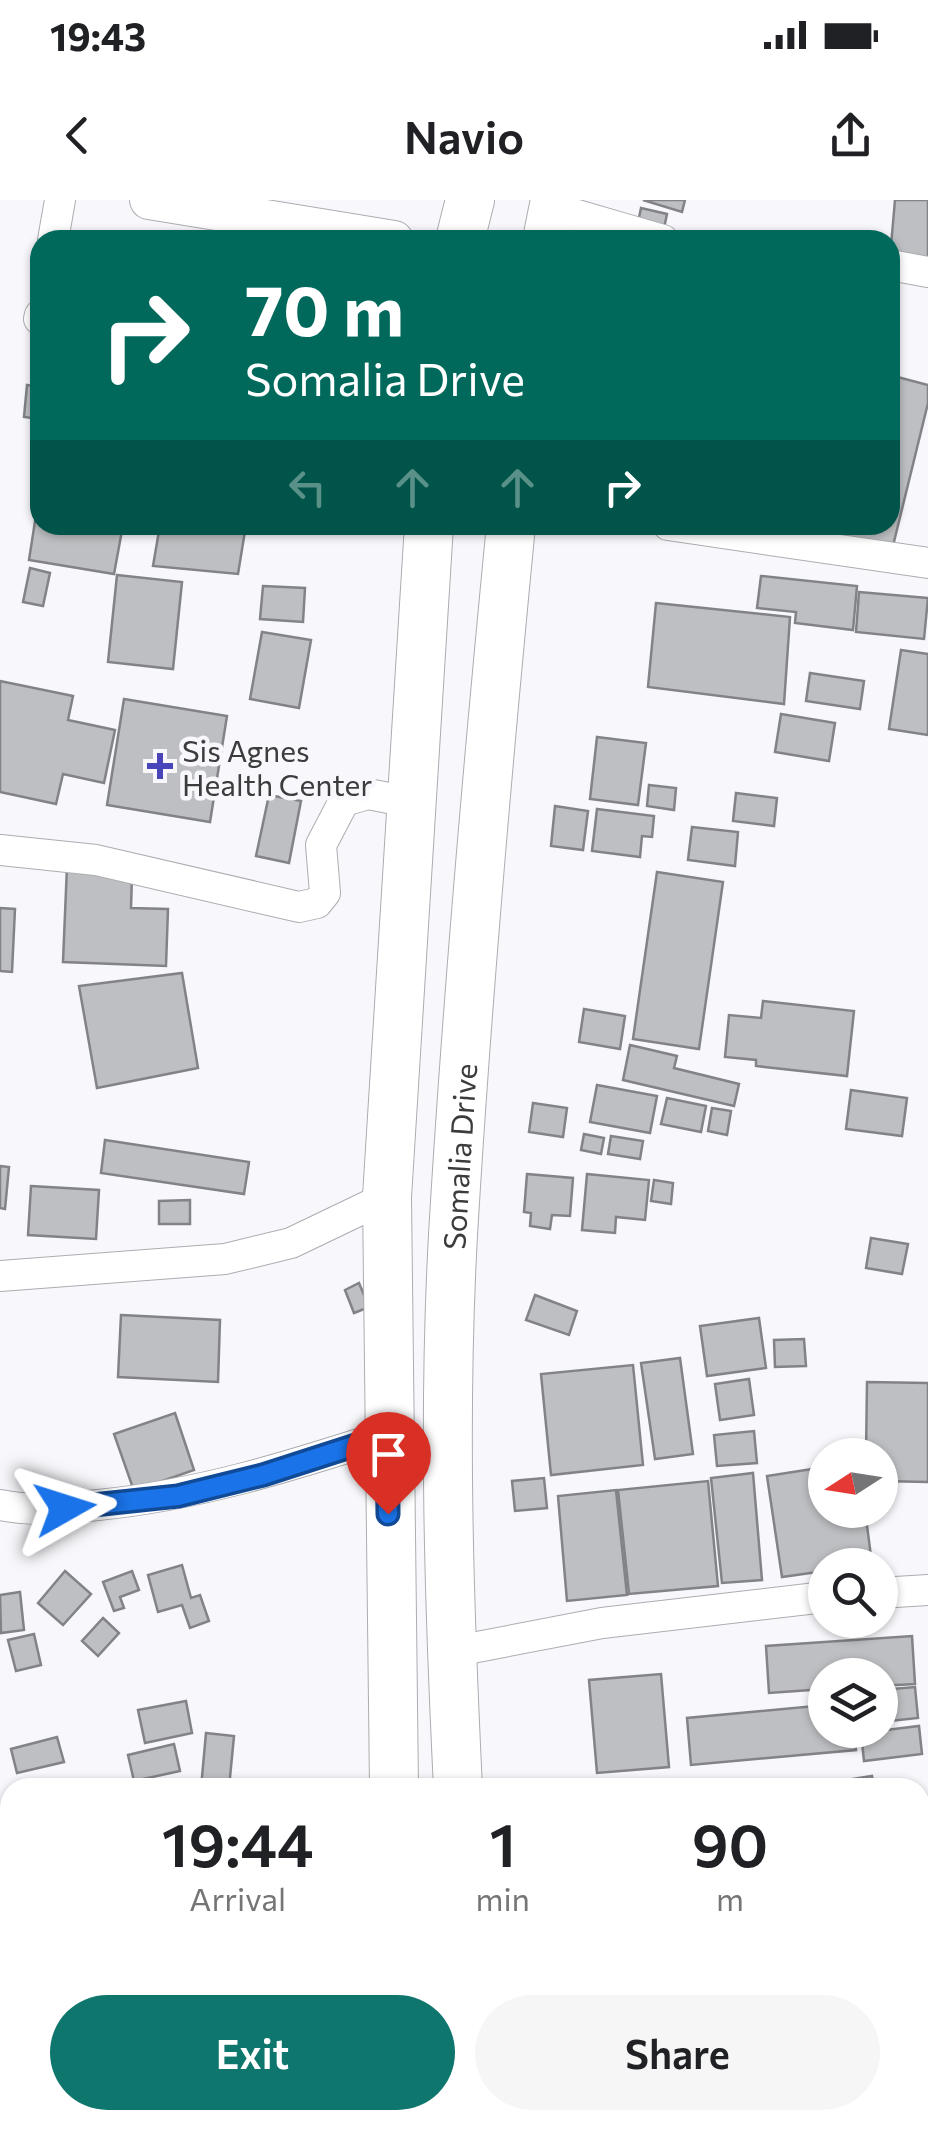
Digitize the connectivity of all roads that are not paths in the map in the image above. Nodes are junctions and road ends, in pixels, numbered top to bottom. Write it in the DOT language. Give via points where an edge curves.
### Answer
graph roads {
  1 [pos="60,200"];
  2 [pos="149,200"];
  3 [pos="470,200"];
  4 [pos="552,216"];
  5 [pos="55,230"];
  6 [pos="333,230"];
  7 [pos="462,230"];
  8 [pos="617,230"];
  9 [pos="900,266"];
  10 [pos="928,272"];
  11 [pos="428,535"];
  12 [pos="510,535"];
  13 [pos="736,535"];
  14 [pos="928,563"];
  15 [pos="409,802"];
  16 [pos="0,850"];
  17 [pos="387,1198"];
  18 [pos="0,1276"];
  19 [pos="387,1435"];
  20 [pos="0,1505"];
  21 [pos="928,1590"];
  22 [pos="898,1592"];
  23 [pos="808,1599"];
  24 [pos="451,1652"];
  25 [pos="394,1778"];
  26 [pos="457,1778"];
  1 -- 5 [label="street"];
  2 -- 6 [label="street"];
  3 -- 7 [label="main road"];
  4 -- 8 [label="street"];
  9 -- 10 [label="street"];
  11 -- 15 [label="main road"];
  12 -- 24 [label="main road, Somalia Drive" via="478,852 453,1237"];
  13 -- 14 [label="street"];
  15 -- 16 [label="street" via="368,794 344,801 321,845 324,893 317,903 300,907 96,860"];
  15 -- 17 [label="main road"];
  17 -- 18 [label="street" via="291,1243 226,1259"];
  17 -- 19 [label="main road"];
  19 -- 20 [label="street" via="178,1496 32,1512"];
  19 -- 25 [label="main road"];
  21 -- 22 [label="street"];
  23 -- 24 [label="street" via="602,1623"];
  24 -- 26 [label="main road, Somalia Drive"];
}
